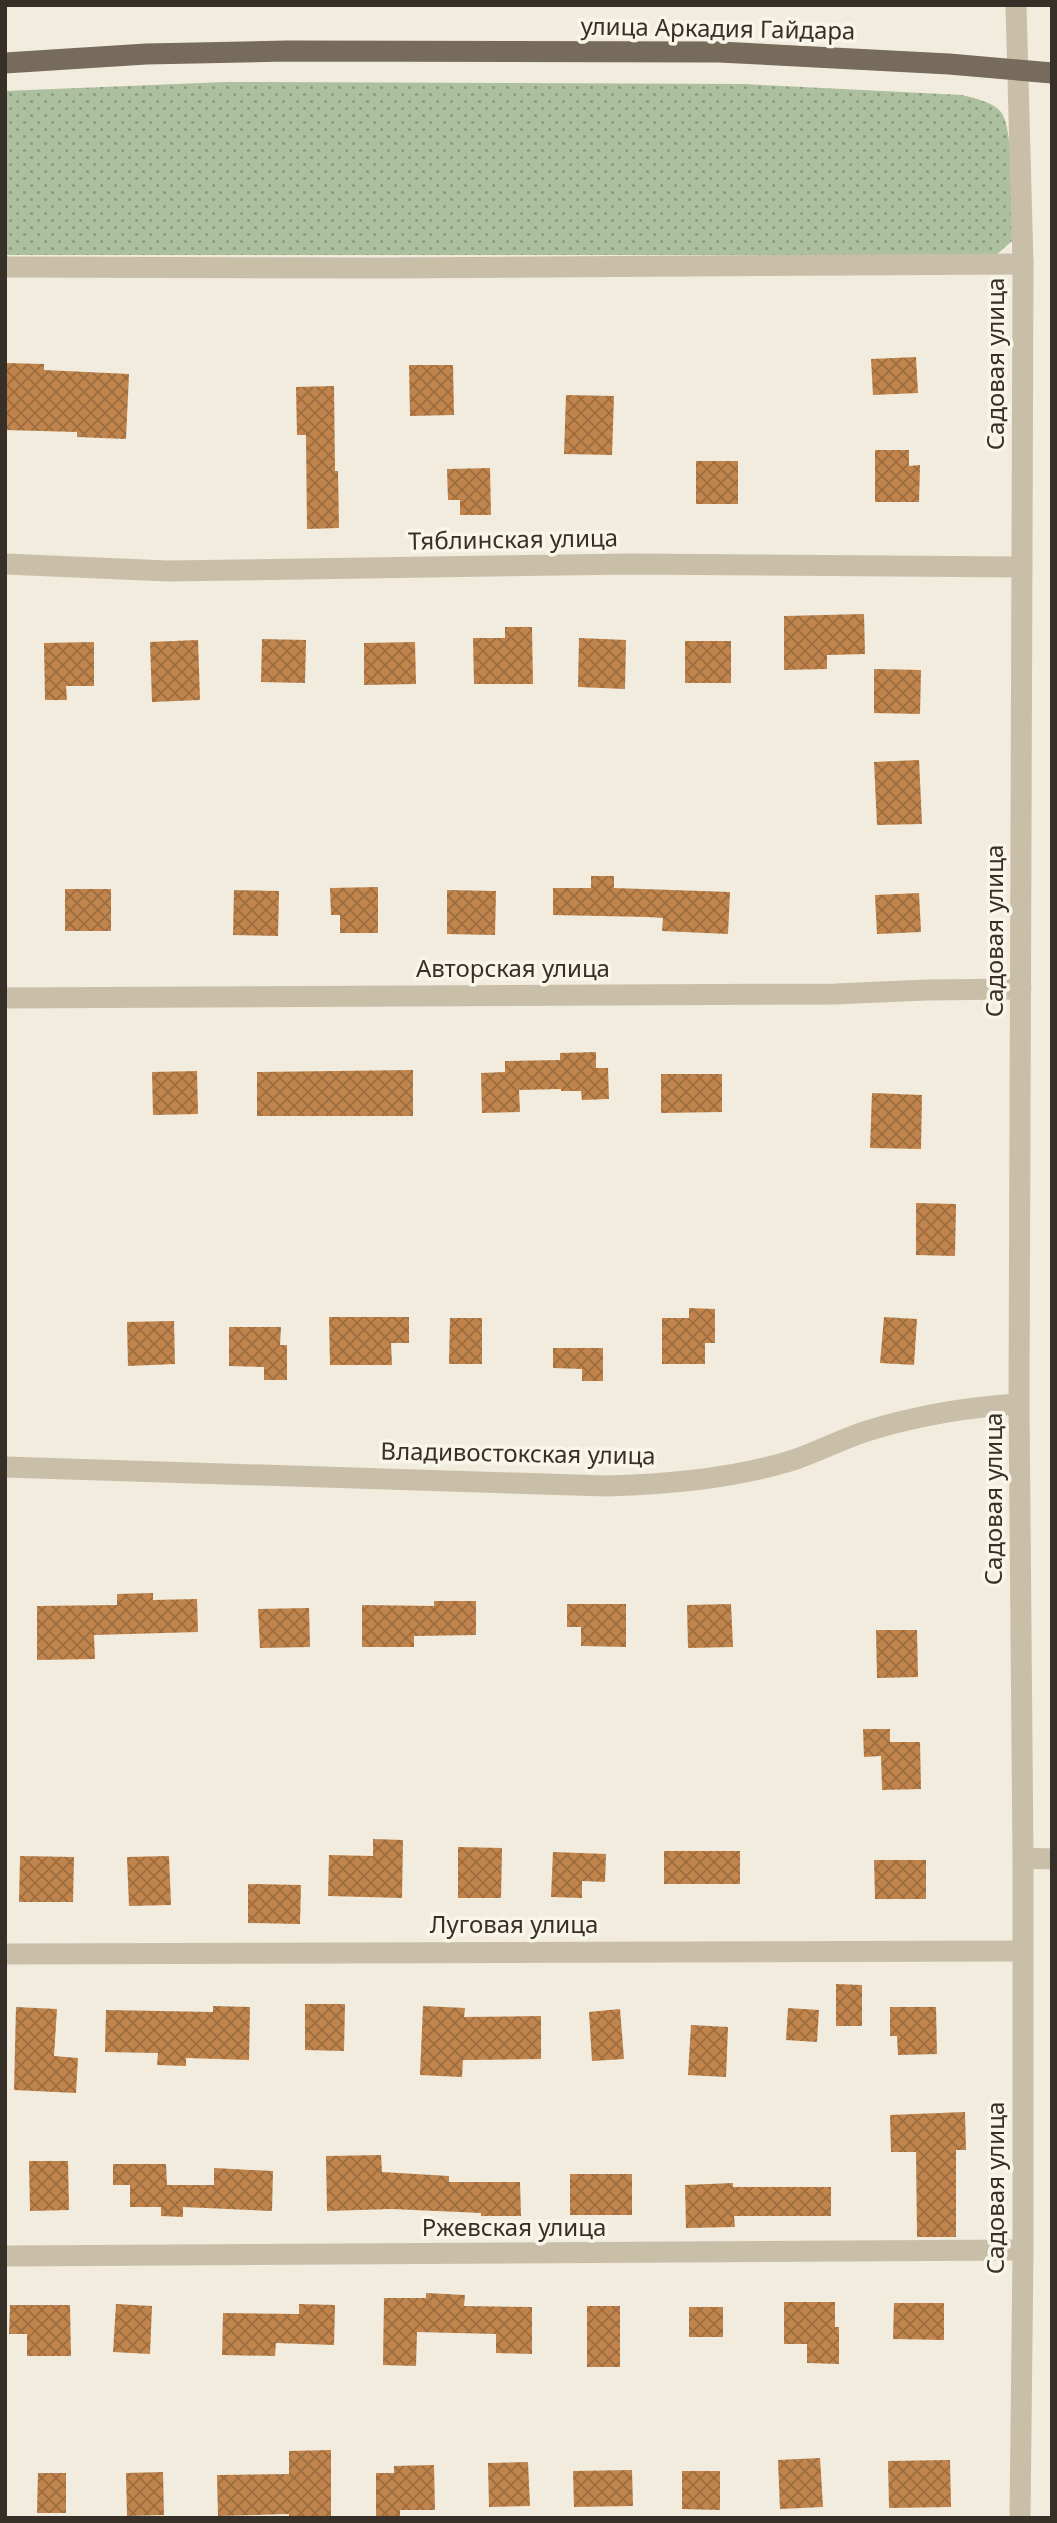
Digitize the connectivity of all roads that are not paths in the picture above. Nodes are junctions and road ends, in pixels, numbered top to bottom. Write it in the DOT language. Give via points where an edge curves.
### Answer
graph roads {
  1 [pos="1016,5"];
  2 [pos="5,63"];
  3 [pos="1018,69"];
  4 [pos="1052,73"];
  5 [pos="1023,264"];
  6 [pos="5,267"];
  7 [pos="5,564"];
  8 [pos="1022,567"];
  9 [pos="1021,989"];
  10 [pos="5,998"];
  11 [pos="1019,1404"];
  12 [pos="5,1467"];
  13 [pos="1023,1858"];
  14 [pos="1052,1859"];
  15 [pos="1023,1951"];
  16 [pos="5,1954"];
  17 [pos="1023,2250"];
  18 [pos="5,2256"];
  19 [pos="1020,2518"];
  1 -- 3 [label="street, Садовая улица"];
  2 -- 3 [label="main road, улица Аркадия Гайдара" via="287,51 705,52"];
  3 -- 4 [label="main road, улица Аркадия Гайдара"];
  3 -- 5 [label="street, Садовая улица"];
  5 -- 6 [label="street"];
  5 -- 8 [label="street, Садовая улица"];
  7 -- 8 [label="street, Тяблинская улица" via="168,571 631,564"];
  8 -- 9 [label="street, Садовая улица"];
  9 -- 10 [label="street, Авторская улица"];
  9 -- 11 [label="street, Садовая улица"];
  11 -- 12 [label="street, Владивостокская улица" via="939,1414 866,1431 788,1461 674,1483 607,1486"];
  11 -- 13 [label="street, Садовая улица"];
  13 -- 14 [label="street"];
  13 -- 15 [label="street, Садовая улица"];
  15 -- 16 [label="street, Луговая улица"];
  15 -- 17 [label="street, Садовая улица"];
  17 -- 18 [label="street, Ржевская улица"];
  17 -- 19 [label="street, Садовая улица"];
}
